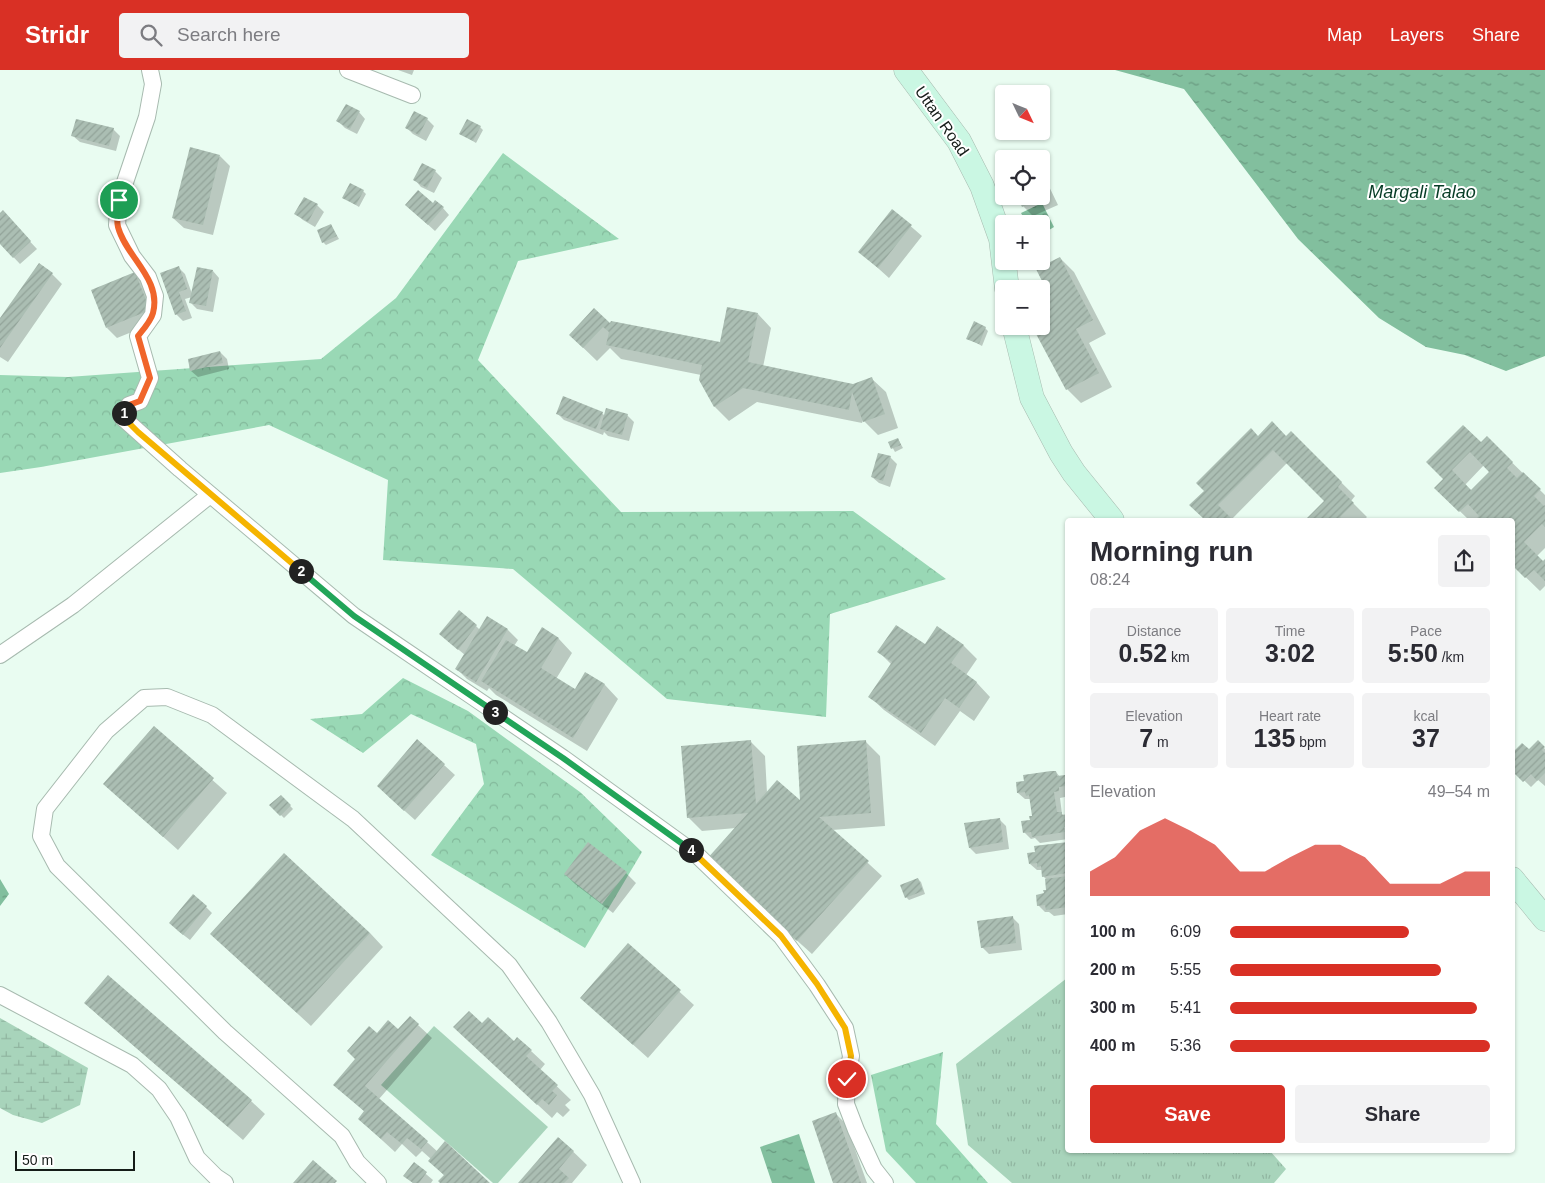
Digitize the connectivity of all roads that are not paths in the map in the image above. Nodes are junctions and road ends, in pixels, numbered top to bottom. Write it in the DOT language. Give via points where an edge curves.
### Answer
graph roads {
  1 [pos="150,70"];
  2 [pos="348,70"];
  3 [pos="906,70"];
  4 [pos="412,95"];
  5 [pos="1006,280"];
  6 [pos="1016,335"];
  7 [pos="210,495"];
  8 [pos="1110,518"];
  9 [pos="0,654"];
  10 [pos="1515,883"];
  11 [pos="1545,919"];
  12 [pos="0,995"];
  13 [pos="226,1183"];
  14 [pos="378,1183"];
  15 [pos="632,1183"];
  16 [pos="885,1183"];
  1 -- 7 [label="street" via="153,84 147,117 119,200 117,225 155,296 153,315 138,336 150,378 140,401 129,405 122,416"];
  2 -- 4 [label="street"];
  3 -- 5 [label="main road, Uttan Road" via="960,141 982,186 1001,239"];
  6 -- 8 [label="main road" via="1032,398 1074,473"];
  7 -- 9 [label="street" via="73,605"];
  7 -- 16 [label="street" via="354,616 563,758 698,855 781,936 845,1028 851,1056 846,1104 874,1169"];
  10 -- 11 [label="main road"];
  12 -- 13 [label="street" via="132,1065 159,1089 178,1117 197,1158"];
  14 -- 15 [label="street" via="357,1162 342,1136 225,1032 57,866 41,836 45,809 106,731 144,698 167,697 212,715 353,819 509,965 549,1022 592,1094"];
}
